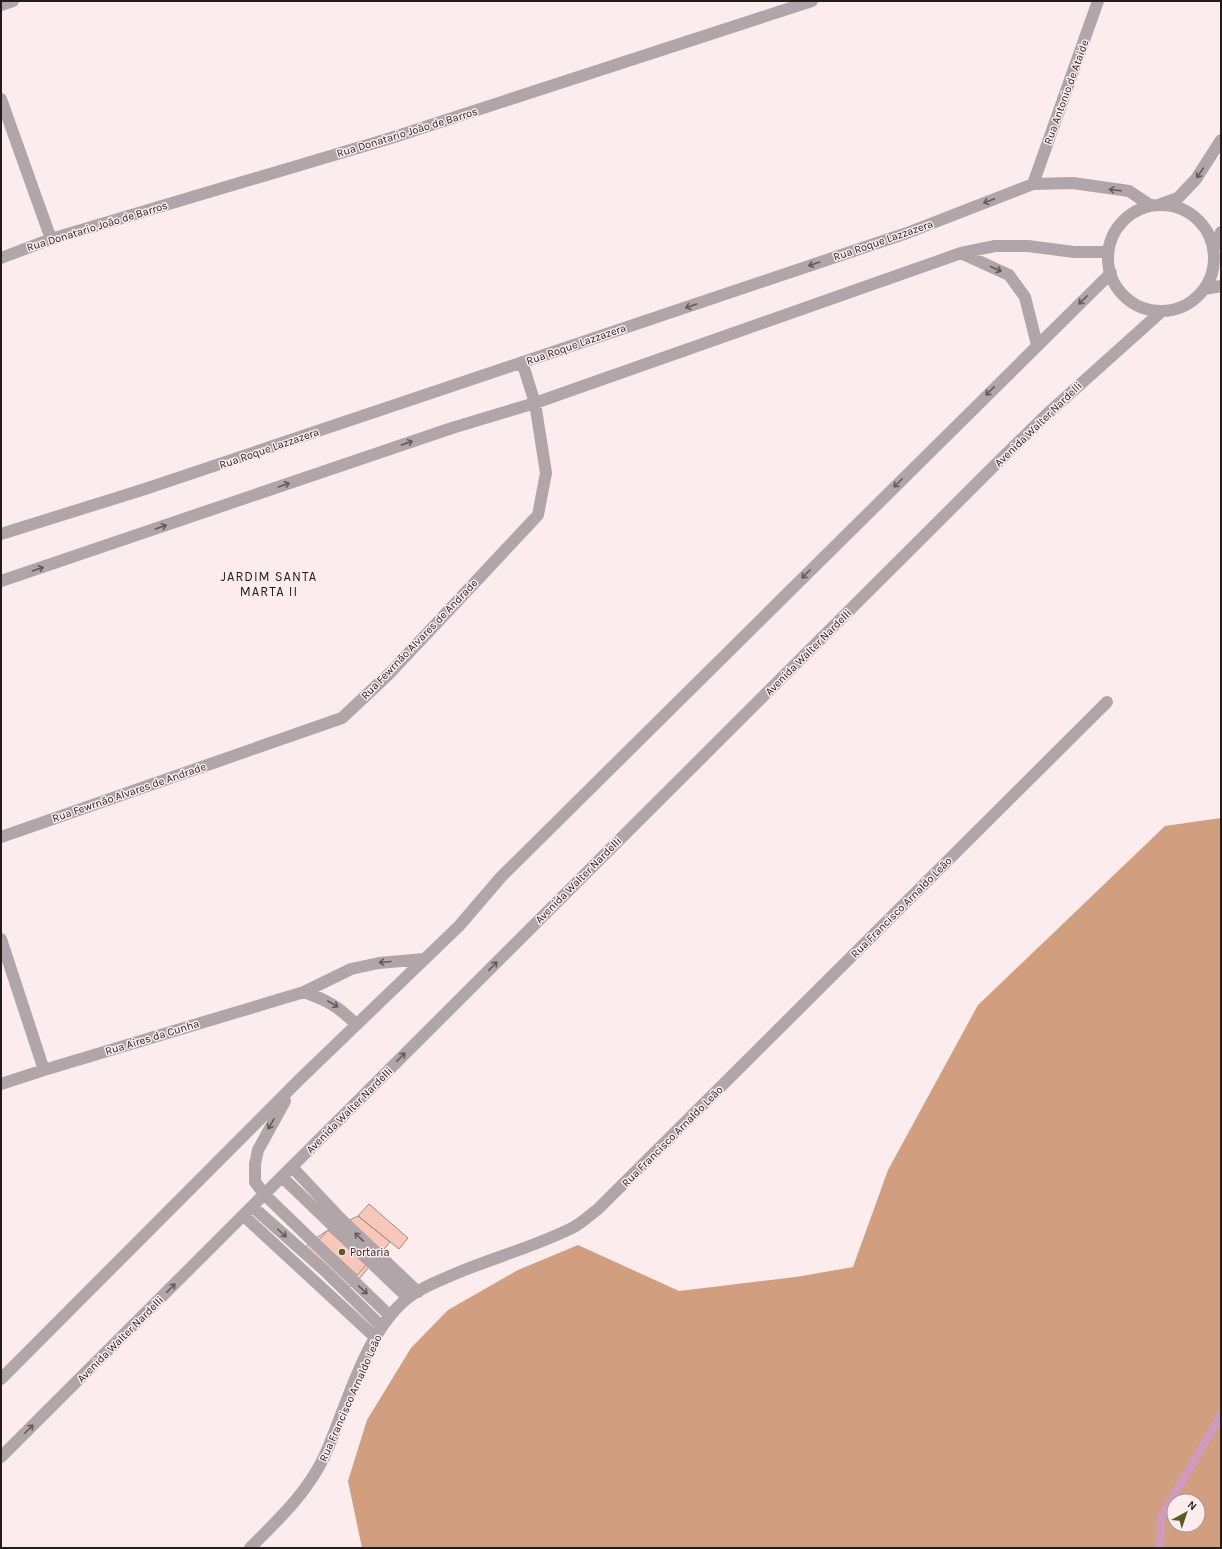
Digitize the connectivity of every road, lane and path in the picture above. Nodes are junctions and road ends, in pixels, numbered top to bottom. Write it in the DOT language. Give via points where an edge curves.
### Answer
graph roads {
  1 [pos="13,1"];
  2 [pos="812,1"];
  3 [pos="1098,1"];
  4 [pos="1,5"];
  5 [pos="1,99"];
  6 [pos="1221,140"];
  7 [pos="1033,184"];
  8 [pos="1155,205"];
  9 [pos="1221,232"];
  10 [pos="51,239"];
  11 [pos="1214,248"];
  12 [pos="1108,252"];
  13 [pos="961,253"];
  14 [pos="1,258"];
  15 [pos="1111,273"];
  16 [pos="1221,286"];
  17 [pos="1204,289"];
  18 [pos="1162,311"];
  19 [pos="1037,345"];
  20 [pos="522,362"];
  21 [pos="535,403"];
  22 [pos="1,534"];
  23 [pos="1,581"];
  24 [pos="1107,702"];
  25 [pos="1,837"];
  26 [pos="1,939"];
  27 [pos="424,959"];
  28 [pos="304,992"];
  29 [pos="356,1024"];
  30 [pos="44,1070"];
  31 [pos="299,1080"];
  32 [pos="1,1084"];
  33 [pos="292,1167"];
  34 [pos="282,1177"];
  35 [pos="265,1195"];
  36 [pos="253,1207"];
  37 [pos="244,1216"];
  38 [pos="413,1295"];
  39 [pos="390,1316"];
  40 [pos="379,1332"];
  41 [pos="1,1379"];
  42 [pos="1,1457"];
  43 [pos="250,1548"];
  1 -- 4 [label="street"];
  2 -- 10 [label="street, Rua Donatario João de Barros" via="391,138"];
  3 -- 7 [label="street, Rua Antonio de Ataide"];
  5 -- 10 [label="street"];
  6 -- 8 [label="street, one-way" via="1196,179 1178,198"];
  8 -- 7 [label="street, Rua Roque Lazzazera, one-way" via="1129,191 1073,183"];
  7 -- 20 [label="street, Rua Roque Lazzazera, one-way" via="907,233"];
  8 -- 11 [label="street" via="1179,207 1195,217 1207,231"];
  8 -- 12 [label="street" via="1134,212 1121,222 1112,236"];
  9 -- 11 [label="street"];
  10 -- 14 [label="street, Rua Donatario João de Barros"];
  11 -- 17 [label="street" via="1215,263"];
  12 -- 13 [label="street" via="995,246"];
  12 -- 15 [label="street"];
  13 -- 19 [label="street, one-way" via="1009,275 1025,296"];
  13 -- 21 [label="street"];
  15 -- 18 [label="street" via="1115,284 1124,295 1148,309"];
  15 -- 19 [label="street, one-way"];
  16 -- 17 [label="street"];
  17 -- 18 [label="street" via="1186,305"];
  33 -- 18 [label="street, Avenida Walter Nardelli, one-way" via="994,466 1046,415"];
  19 -- 27 [label="street, one-way" via="501,877 459,926"];
  20 -- 21 [label="street, Rua Fewrnão Alvares de Andrade"];
  20 -- 22 [label="street, Rua Roque Lazzazera" via="145,489"];
  23 -- 21 [label="street, one-way" via="452,428"];
  21 -- 25 [label="street, Rua Fewrnão Alvares de Andrade" via="546,474 538,515 390,673 342,718"];
  24 -- 38 [label="street, Rua Francisco Arnaldo Leão" via="598,1209 575,1226 476,1265"];
  26 -- 30 [label="street"];
  27 -- 28 [label="street, Rua Aires da Cunha, one-way" via="379,962 351,968"];
  27 -- 29 [label="street"];
  28 -- 29 [label="street, one-way" via="338,1006"];
  28 -- 30 [label="street, Rua Aires da Cunha"];
  29 -- 31 [label="street"];
  30 -- 32 [label="street, Rua Aires da Cunha"];
  31 -- 35 [label="street, one-way" via="275,1117 258,1150 255,1182"];
  31 -- 41 [label="street"];
  33 -- 34 [label="street, Avenida Walter Nardelli"];
  38 -- 33 [label="street, one-way"];
  34 -- 35 [label="street, Avenida Walter Nardelli"];
  34 -- 38 [label="street"];
  35 -- 36 [label="street, Avenida Walter Nardelli"];
  35 -- 39 [label="street, one-way"];
  36 -- 37 [label="street, Avenida Walter Nardelli"];
  36 -- 40 [label="street, one-way" via="324,1270"];
  37 -- 40 [label="street"];
  42 -- 37 [label="street, Avenida Walter Nardelli, one-way"];
  38 -- 39 [label="street, Rua Francisco Arnaldo Leão"];
  39 -- 40 [label="street, Rua Francisco Arnaldo Leão"];
  40 -- 43 [label="street, Rua Francisco Arnaldo Leão" via="359,1372 324,1457 310,1482 284,1514"];
}
